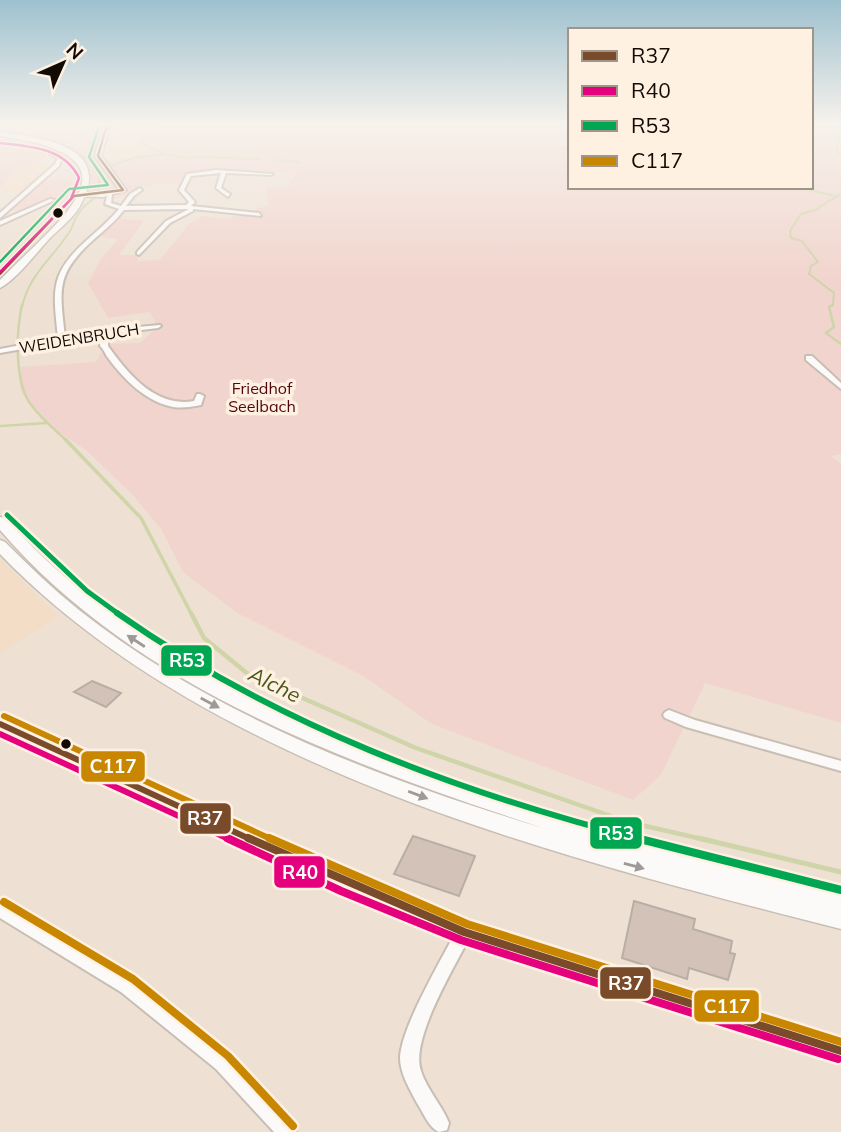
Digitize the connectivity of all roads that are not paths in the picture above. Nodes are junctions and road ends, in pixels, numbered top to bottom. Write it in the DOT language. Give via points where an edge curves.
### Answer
graph roads {
  1 [pos="45,176"];
  2 [pos="87,176"];
  3 [pos="113,176"];
  4 [pos="188,176"];
  5 [pos="222,176"];
  6 [pos="140,189"];
  7 [pos="106,194"];
  8 [pos="78,195"];
  9 [pos="228,195"];
  10 [pos="52,200"];
  11 [pos="187,207"];
  12 [pos="121,208"];
  13 [pos="197,208"];
  14 [pos="259,215"];
  15 [pos="0,216"];
  16 [pos="0,223"];
  17 [pos="139,253"];
  18 [pos="0,274"];
  19 [pos="0,285"];
  20 [pos="158,326"];
  21 [pos="105,332"];
  22 [pos="62,341"];
  23 [pos="0,351"];
  24 [pos="809,358"];
  25 [pos="841,387"];
  26 [pos="200,396"];
  27 [pos="0,521"];
  28 [pos="0,545"];
  29 [pos="669,715"];
  30 [pos="0,724"];
  31 [pos="841,766"];
  32 [pos="841,899"];
  33 [pos="0,910"];
  34 [pos="841,919"];
  35 [pos="464,932"];
  36 [pos="841,1051"];
  37 [pos="440,1122"];
  38 [pos="287,1132"];
  1 -- 15 [label="street"];
  2 -- 8 [label="main road"];
  3 -- 7 [label="street" via="123,188"];
  4 -- 11 [label="street" via="181,190 192,202"];
  5 -- 9 [label="street" via="218,188"];
  6 -- 12 [label="street"];
  7 -- 8 [label="street"];
  7 -- 12 [label="street" via="108,204"];
  8 -- 18 [label="main road"];
  8 -- 19 [label="main road"];
  10 -- 16 [label="street"];
  11 -- 12 [label="street"];
  11 -- 13 [label="street"];
  12 -- 22 [label="street" via="63,268 57,294"];
  13 -- 14 [label="street"];
  13 -- 17 [label="street" via="177,215"];
  20 -- 21 [label="street, WEIDENBRUCH"];
  21 -- 22 [label="street, WEIDENBRUCH"];
  21 -- 26 [label="street" via="104,346 133,385 181,406 198,403"];
  22 -- 23 [label="street, WEIDENBRUCH"];
  24 -- 25 [label="street"];
  32 -- 27 [label="main road, one-way" via="531,816 299,729 202,681 128,636 54,579"];
  28 -- 34 [label="main road, one-way" via="61,605 116,646 190,692 290,742 440,804 525,833"];
  29 -- 31 [label="street"];
  30 -- 35 [label="street" via="345,883"];
  33 -- 38 [label="street" via="127,986 222,1063"];
  35 -- 36 [label="street"];
  35 -- 37 [label="street" via="414,1034 408,1058"];
}
